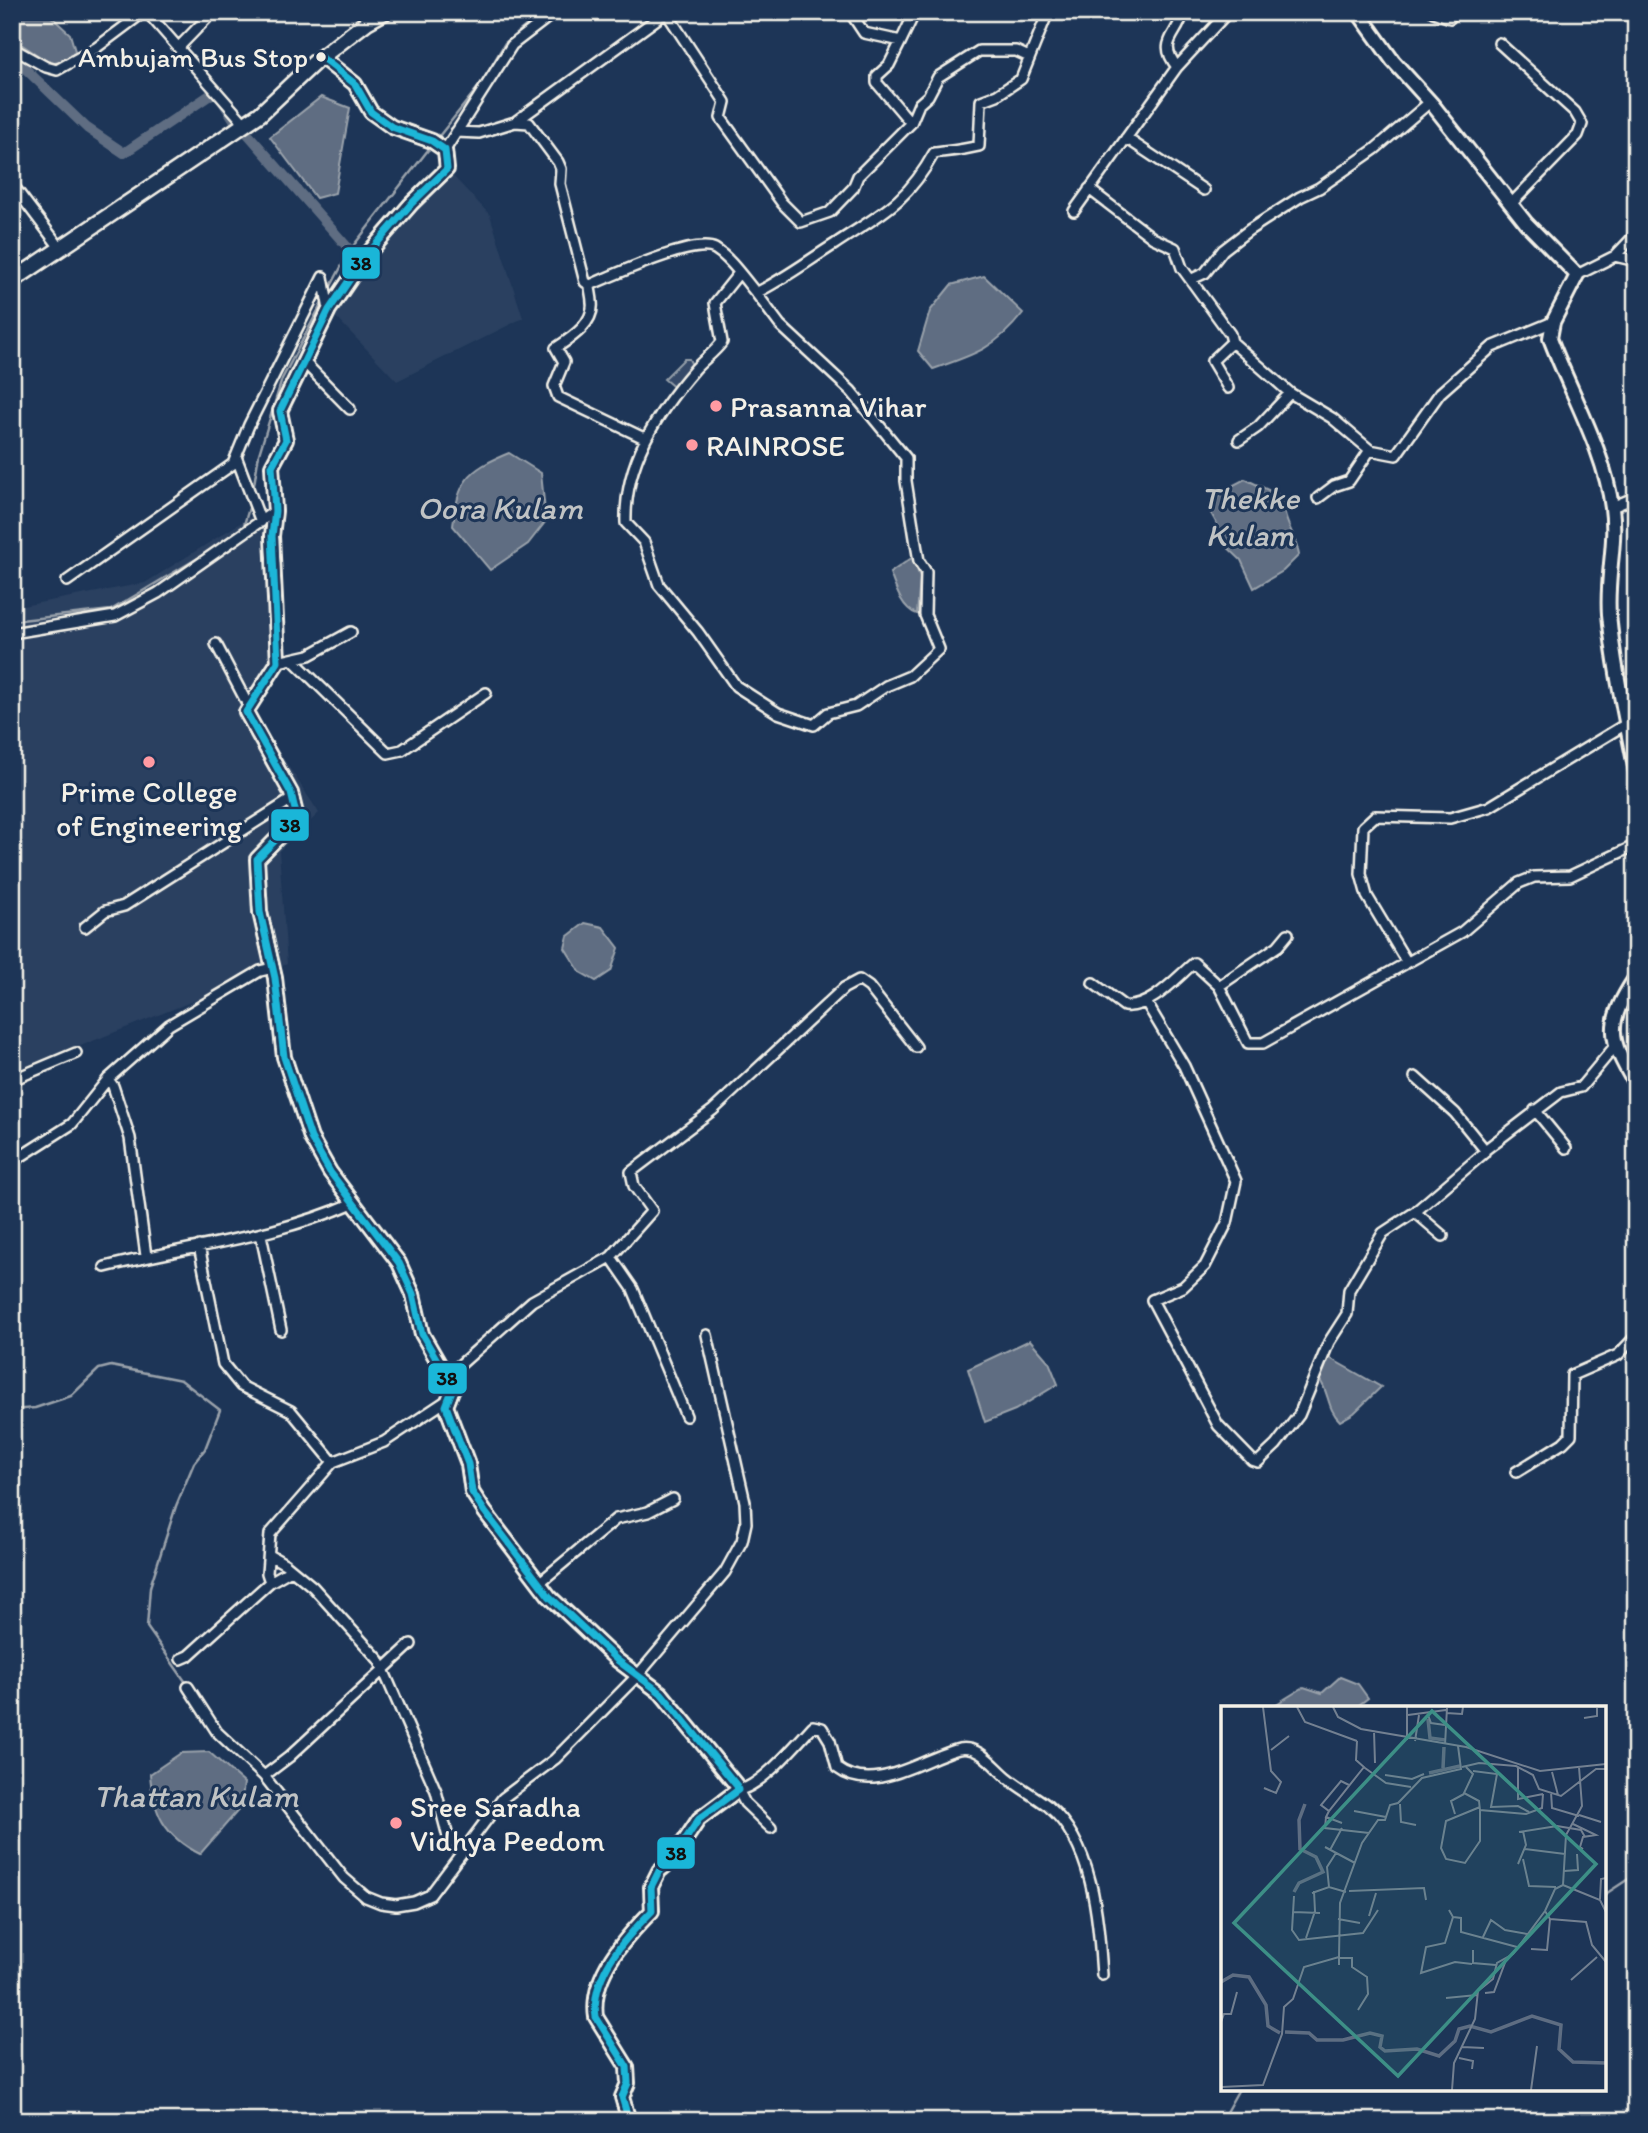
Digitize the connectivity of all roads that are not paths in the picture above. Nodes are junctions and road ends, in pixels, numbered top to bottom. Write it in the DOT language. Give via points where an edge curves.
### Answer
graph roads {
  1 [pos="146,12"];
  2 [pos="385,12"];
  3 [pos="555,12"];
  4 [pos="850,12"];
  5 [pos="915,12"];
  6 [pos="1048,12"];
  7 [pos="1183,12"];
  8 [pos="1228,12"];
  9 [pos="1358,12"];
  10 [pos="1433,12"];
  11 [pos="1452,12"];
  12 [pos="210,15"];
  13 [pos="901,41"];
  14 [pos="1499,43"];
  15 [pos="180,46"];
  16 [pos="12,48"];
  17 [pos="321,57"];
  18 [pos="1029,57"];
  19 [pos="1177,67"];
  20 [pos="1430,102"];
  21 [pos="515,122"];
  22 [pos="911,123"];
  23 [pos="245,124"];
  24 [pos="456,132"];
  25 [pos="1126,138"];
  26 [pos="445,150"];
  27 [pos="12,185"];
  28 [pos="1089,189"];
  29 [pos="1205,190"];
  30 [pos="1512,203"];
  31 [pos="1074,211"];
  32 [pos="1636,234"];
  33 [pos="61,249"];
  34 [pos="1615,256"];
  35 [pos="1636,261"];
  36 [pos="739,273"];
  37 [pos="1577,275"];
  38 [pos="14,278"];
  39 [pos="1192,279"];
  40 [pos="590,285"];
  41 [pos="756,293"];
  42 [pos="329,310"];
  43 [pos="1553,322"];
  44 [pos="1232,342"];
  45 [pos="303,361"];
  46 [pos="1228,388"];
  47 [pos="1290,393"];
  48 [pos="350,409"];
  49 [pos="644,438"];
  50 [pos="1239,440"];
  51 [pos="1370,450"];
  52 [pos="237,459"];
  53 [pos="1636,497"];
  54 [pos="1318,498"];
  55 [pos="1612,507"];
  56 [pos="275,512"];
  57 [pos="261,522"];
  58 [pos="68,581"];
  59 [pos="351,632"];
  60 [pos="12,633"];
  61 [pos="216,644"];
  62 [pos="293,660"];
  63 [pos="278,662"];
  64 [pos="486,693"];
  65 [pos="249,707"];
  66 [pos="1626,724"];
  67 [pos="1636,772"];
  68 [pos="292,799"];
  69 [pos="1636,845"];
  70 [pos="85,927"];
  71 [pos="1289,934"];
  72 [pos="1406,961"];
  73 [pos="273,968"];
  74 [pos="1636,977"];
  75 [pos="1093,983"];
  76 [pos="1219,986"];
  77 [pos="1146,1002"];
  78 [pos="1616,1045"];
  79 [pos="916,1047"];
  80 [pos="76,1054"];
  81 [pos="1415,1077"];
  82 [pos="107,1079"];
  83 [pos="12,1080"];
  84 [pos="1636,1085"];
  85 [pos="1535,1110"];
  86 [pos="1566,1147"];
  87 [pos="1484,1153"];
  88 [pos="12,1162"];
  89 [pos="353,1203"];
  90 [pos="1415,1212"];
  91 [pos="261,1235"];
  92 [pos="1443,1236"];
  93 [pos="199,1246"];
  94 [pos="146,1256"];
  95 [pos="611,1256"];
  96 [pos="105,1267"];
  97 [pos="281,1330"];
  98 [pos="707,1335"];
  99 [pos="1636,1336"];
  100 [pos="453,1388"];
  101 [pos="446,1406"];
  102 [pos="686,1416"];
  103 [pos="332,1462"];
  104 [pos="1516,1472"];
  105 [pos="673,1499"];
  106 [pos="271,1556"];
  107 [pos="291,1570"];
  108 [pos="270,1582"];
  109 [pos="539,1583"];
  110 [pos="411,1644"];
  111 [pos="181,1659"];
  112 [pos="383,1671"];
  113 [pos="638,1675"];
  114 [pos="188,1687"];
  115 [pos="264,1776"];
  116 [pos="738,1790"];
  117 [pos="771,1828"];
  118 [pos="461,1850"];
  119 [pos="1102,1975"];
  120 [pos="629,2121"];
  1 -- 15 [label="street"];
  1 -- 16 [label="street" via="57,70"];
  2 -- 17 [label="main road"];
  3 -- 24 [label="street" via="512,45"];
  4 -- 13 [label="street" via="864,33"];
  5 -- 13 [label="street"];
  6 -- 18 [label="street"];
  7 -- 19 [label="street" via="1168,40 1169,57"];
  8 -- 19 [label="street"];
  9 -- 20 [label="street"];
  10 -- 11 [label="street" via="1450,18"];
  12 -- 15 [label="street"];
  13 -- 22 [label="street" via="877,83"];
  14 -- 30 [label="street" via="1575,112 1582,124 1578,135"];
  15 -- 23 [label="street"];
  17 -- 23 [label="main road"];
  17 -- 26 [label="street" via="355,84 371,112 392,127"];
  18 -- 22 [label="street" via="1016,51 979,51 937,77"];
  18 -- 41 [label="street" via="1021,79 981,101 978,146 934,153 892,208"];
  19 -- 25 [label="street"];
  20 -- 30 [label="street"];
  20 -- 39 [label="street" via="1375,149 1249,230 1223,250 1205,273"];
  21 -- 22 [label="street" via="668,15 725,102 720,118 801,222 830,212 858,176"];
  21 -- 24 [label="street" via="479,133"];
  21 -- 40 [label="street" via="529,123 558,162 584,282"];
  23 -- 33 [label="main road"];
  24 -- 26 [label="street"];
  25 -- 28 [label="street"];
  25 -- 29 [label="street"];
  26 -- 42 [label="street" via="447,169 365,257"];
  27 -- 33 [label="street"];
  28 -- 31 [label="street"];
  28 -- 39 [label="street" via="1153,238 1175,248"];
  30 -- 37 [label="street"];
  32 -- 34 [label="street"];
  33 -- 38 [label="main road"];
  34 -- 35 [label="street"];
  34 -- 37 [label="street"];
  36 -- 40 [label="street" via="716,250 705,246"];
  36 -- 41 [label="street"];
  36 -- 49 [label="street" via="715,303 722,342 672,396"];
  37 -- 43 [label="street"];
  39 -- 44 [label="street"];
  40 -- 49 [label="street" via="593,304 582,330 556,348 564,362 555,391 558,397"];
  41 -- 49 [label="street" via="780,325 851,391 906,458 919,561 926,572 925,615 939,649 909,676 856,706 828,713 814,725 778,713 736,686 659,585 644,542 626,523 626,492"];
  42 -- 45 [label="street"];
  42 -- 52 [label="street" via="323,277 249,425"];
  43 -- 51 [label="street" via="1492,347 1440,393 1396,455"];
  43 -- 55 [label="street" via="1550,338 1596,449"];
  44 -- 46 [label="street" via="1212,361"];
  44 -- 47 [label="street"];
  45 -- 48 [label="street"];
  45 -- 56 [label="street" via="280,411 286,440 272,466"];
  47 -- 50 [label="street"];
  47 -- 51 [label="street" via="1332,418"];
  51 -- 54 [label="street" via="1349,481"];
  52 -- 57 [label="street"];
  52 -- 58 [label="street"];
  53 -- 55 [label="street"];
  55 -- 66 [label="street" via="1609,613"];
  56 -- 57 [label="street"];
  56 -- 63 [label="street"];
  57 -- 60 [label="street" via="115,617"];
  59 -- 62 [label="street"];
  61 -- 65 [label="street"];
  62 -- 63 [label="street"];
  62 -- 64 [label="street" via="388,752 402,750"];
  63 -- 65 [label="street"];
  65 -- 68 [label="street" via="246,712"];
  66 -- 67 [label="street"];
  66 -- 72 [label="street" via="1489,807 1450,818 1375,816 1363,827 1361,874 1367,896"];
  68 -- 70 [label="street" via="124,906 104,911"];
  68 -- 73 [label="street" via="297,818 257,859 260,912"];
  69 -- 72 [label="street" via="1570,876 1534,877 1519,883 1462,932"];
  71 -- 76 [label="street"];
  72 -- 76 [label="street" via="1263,1043 1248,1043"];
  73 -- 82 [label="street" via="260,971 169,1025"];
  73 -- 89 [label="street" via="284,1057 311,1138"];
  74 -- 78 [label="street" via="1611,1025"];
  75 -- 77 [label="street" via="1124,1006"];
  76 -- 77 [label="street" via="1194,963"];
  77 -- 90 [label="street" via="1184,1066 1236,1181 1227,1223 1205,1266 1183,1287 1152,1300 1218,1425 1252,1460 1258,1462 1276,1445 1299,1415 1328,1342 1347,1314 1349,1290 1383,1233"];
  78 -- 84 [label="street"];
  78 -- 85 [label="street" via="1581,1087 1561,1092"];
  79 -- 95 [label="street" via="869,988 859,980 844,988 713,1110 631,1172 634,1186 652,1211"];
  80 -- 83 [label="street"];
  81 -- 85 [label="street" via="1455,1113 1485,1150"];
  82 -- 88 [label="street" via="72,1124"];
  82 -- 94 [label="street" via="130,1138"];
  85 -- 86 [label="street"];
  87 -- 90 [label="street"];
  89 -- 91 [label="street"];
  89 -- 100 [label="street" via="399,1263 414,1294 422,1334"];
  90 -- 92 [label="street"];
  91 -- 93 [label="street"];
  91 -- 97 [label="street"];
  93 -- 94 [label="street"];
  93 -- 103 [label="street" via="223,1364 241,1386 291,1411"];
  94 -- 96 [label="street"];
  95 -- 100 [label="street" via="532,1301 453,1371"];
  95 -- 102 [label="street" via="633,1289"];
  98 -- 113 [label="street" via="746,1523 725,1572"];
  99 -- 104 [label="street" via="1618,1355 1572,1375 1571,1435"];
  100 -- 101 [label="street"];
  101 -- 103 [label="street" via="446,1401 384,1442"];
  101 -- 109 [label="street" via="468,1464 472,1492"];
  103 -- 106 [label="street" via="278,1521 270,1534"];
  105 -- 109 [label="street" via="648,1512 616,1519"];
  106 -- 107 [label="street"];
  106 -- 108 [label="street"];
  107 -- 108 [label="street"];
  107 -- 112 [label="street" via="313,1587 371,1650"];
  108 -- 111 [label="street"];
  109 -- 113 [label="street"];
  110 -- 112 [label="street"];
  112 -- 115 [label="street"];
  112 -- 118 [label="street" via="436,1791 448,1837"];
  113 -- 116 [label="street" via="677,1710"];
  113 -- 118 [label="street" via="555,1759 503,1798"];
  114 -- 115 [label="street" via="217,1732"];
  115 -- 118 [label="street" via="344,1878 381,1903 396,1905 430,1895"];
  116 -- 117 [label="street"];
  116 -- 119 [label="street" via="777,1765 813,1726 828,1736 837,1768 857,1776 889,1775 960,1749 980,1753 1048,1807 1077,1841 1098,1916"];
  116 -- 120 [label="street" via="699,1819 659,1871 651,1887 652,1911 602,1978 596,2017 626,2067 628,2083 622,2097"];
}
